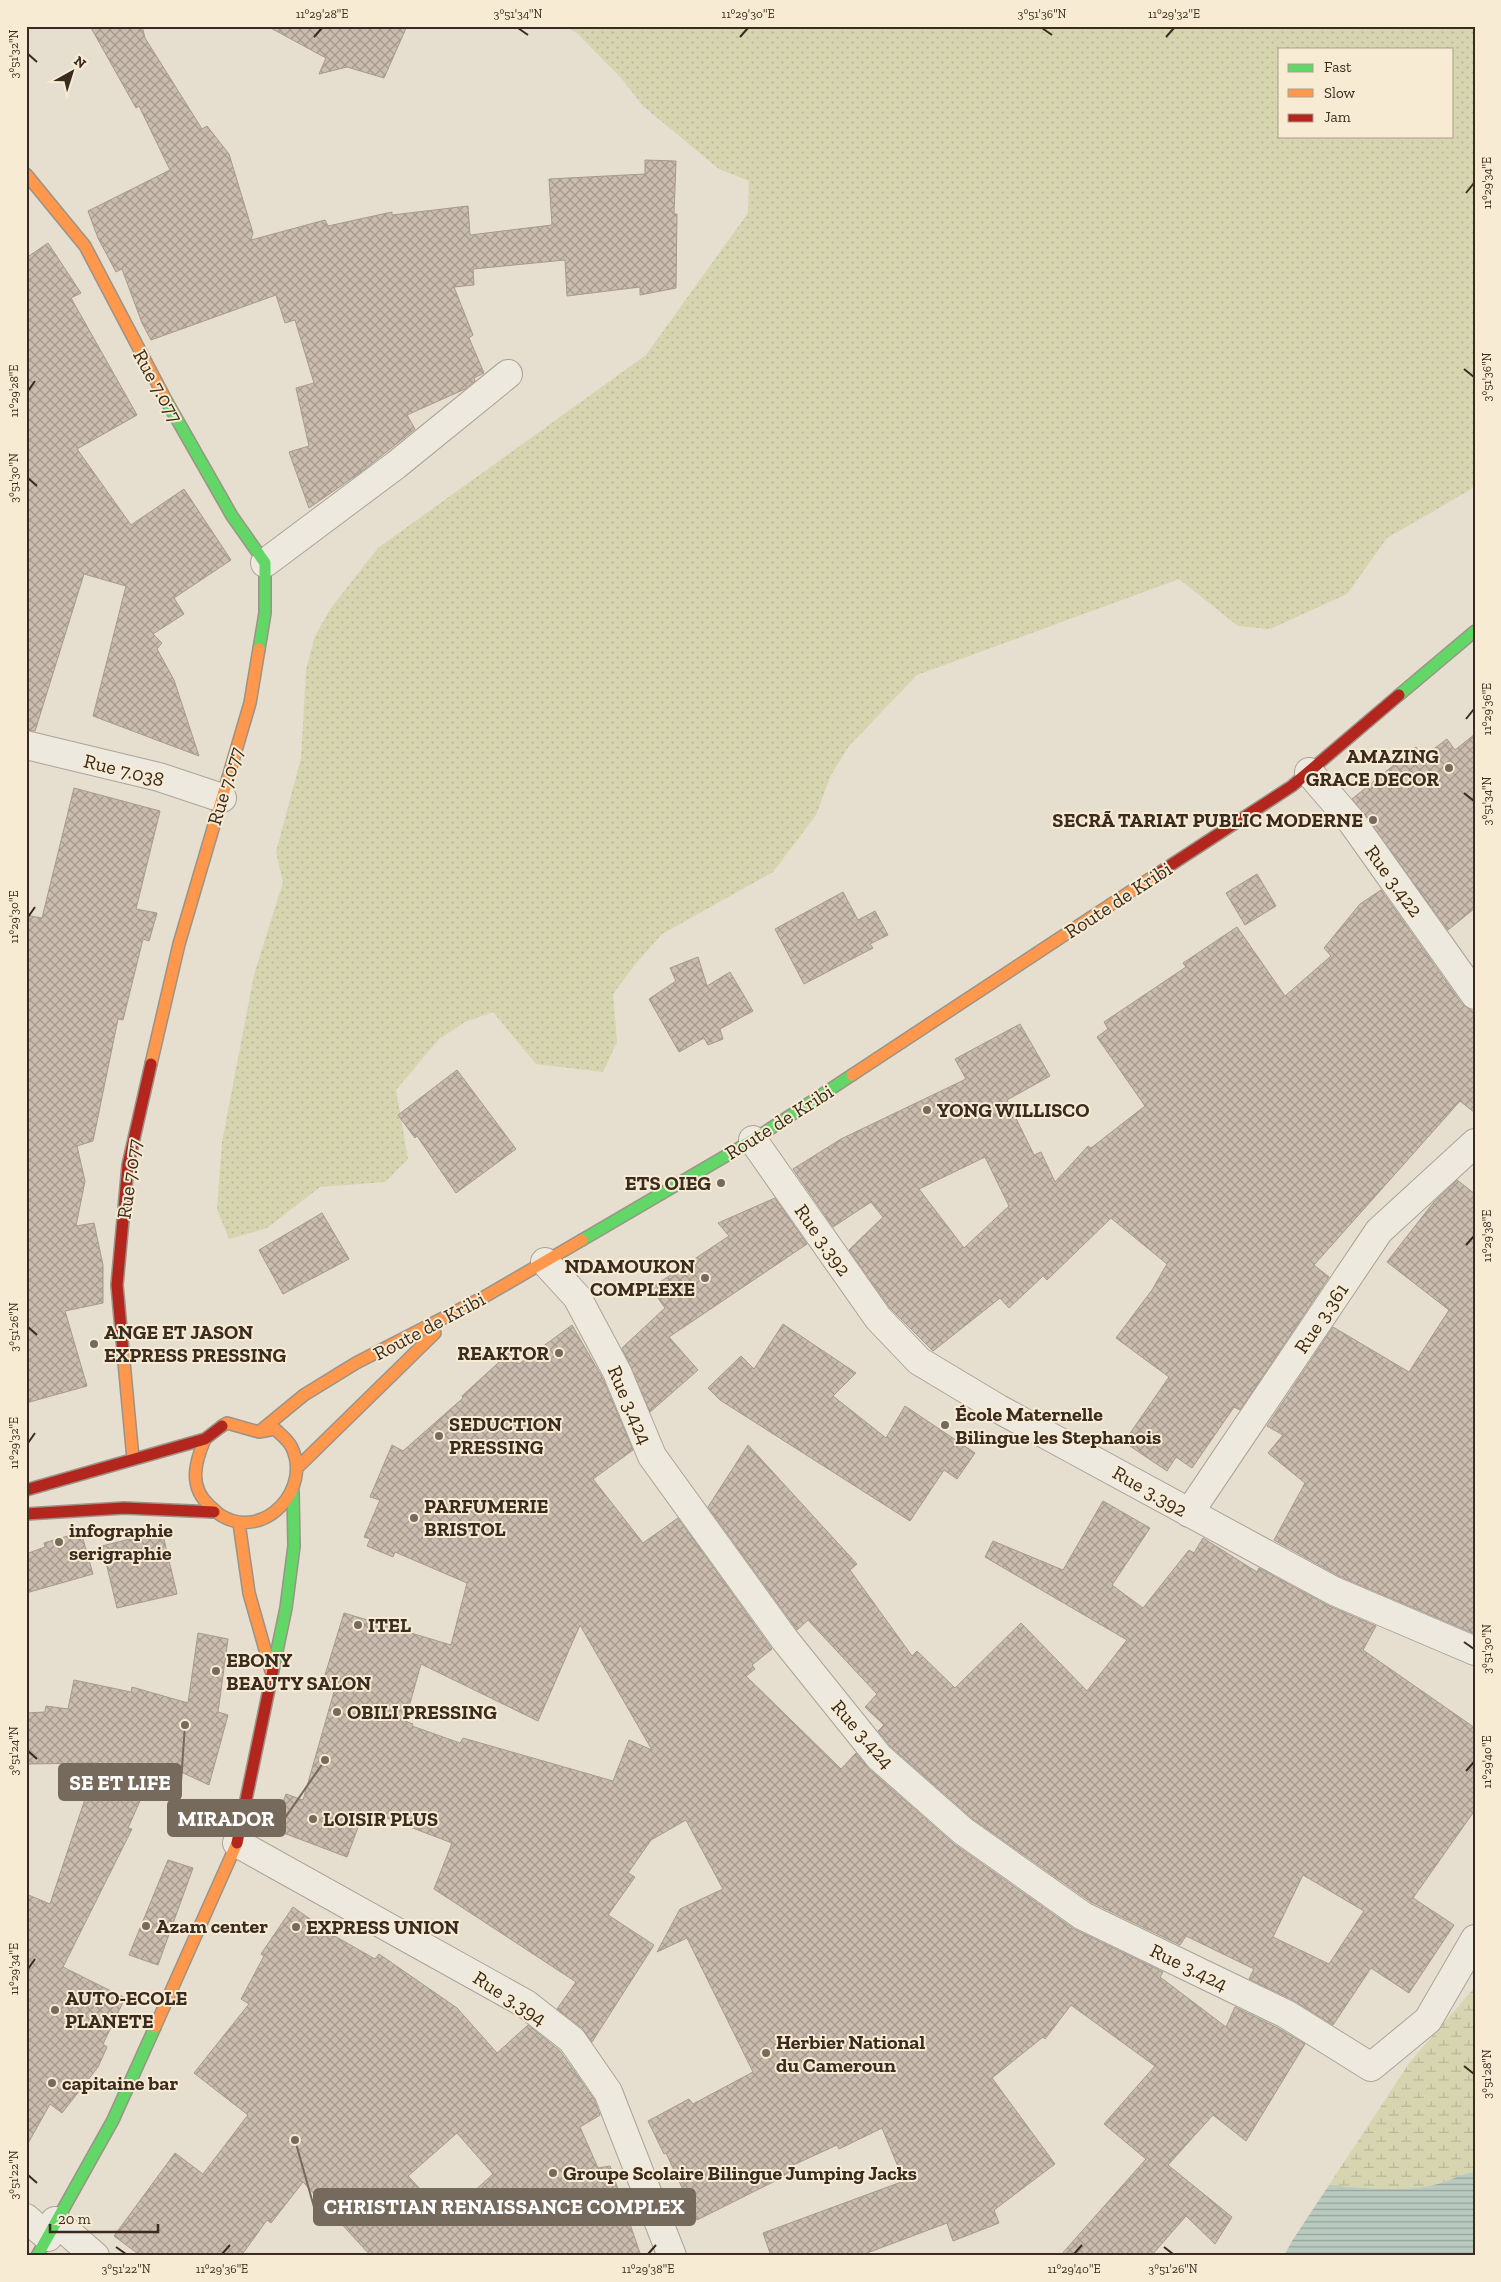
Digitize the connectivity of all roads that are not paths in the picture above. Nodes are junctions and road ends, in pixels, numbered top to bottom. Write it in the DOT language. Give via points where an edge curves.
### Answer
graph roads {
  1 [pos="26,174"];
  2 [pos="508,374"];
  3 [pos="265,563"];
  4 [pos="1475,631"];
  5 [pos="26,745"];
  6 [pos="1309,772"];
  7 [pos="222,798"];
  8 [pos="1475,995"];
  9 [pos="753,1140"];
  10 [pos="1475,1143"];
  11 [pos="545,1262"];
  12 [pos="484,1297"];
  13 [pos="259,1432"];
  14 [pos="206,1439"];
  15 [pos="133,1459"];
  16 [pos="297,1468"];
  17 [pos="26,1490"];
  18 [pos="293,1492"];
  19 [pos="214,1512"];
  20 [pos="1188,1513"];
  21 [pos="26,1514"];
  22 [pos="239,1523"];
  23 [pos="1475,1651"];
  24 [pos="272,1675"];
  25 [pos="237,1843"];
  26 [pos="1475,1939"];
  27 [pos="26,2218"];
  28 [pos="46,2238"];
  29 [pos="95,2256"];
  30 [pos="672,2256"];
  1 -- 3 [label="main road, Rue 7.077" via="85,246 150,374 232,516"];
  2 -- 3 [label="street" via="396,465"];
  3 -- 7 [label="main road, Rue 7.077" via="265,613 250,703"];
  4 -- 6 [label="main road, Route de Kribi"];
  5 -- 7 [label="street, Rue 7.038" via="159,777"];
  6 -- 8 [label="street, Rue 3.422" via="1352,822"];
  6 -- 9 [label="main road, Route de Kribi"];
  7 -- 15 [label="main road, Rue 7.077" via="178,944 128,1165 118,1285"];
  9 -- 11 [label="main road, Route de Kribi"];
  9 -- 20 [label="street, Rue 3.392" via="878,1318 918,1361"];
  10 -- 20 [label="street, Rue 3.361" via="1380,1232"];
  11 -- 12 [label="main road, Route de Kribi"];
  11 -- 26 [label="street, Rue 3.424" via="577,1297 617,1372 652,1456 785,1640 879,1757 963,1831 1083,1916 1286,2014 1372,2067 1428,2020"];
  12 -- 13 [label="main road, Route de Kribi" via="356,1363 304,1395"];
  12 -- 16 [label="main road" via="427,1339"];
  13 -- 14 [label="main road" via="227,1423"];
  13 -- 16 [label="main road" via="276,1429 291,1446"];
  14 -- 15 [label="main road"];
  14 -- 19 [label="main road" via="194,1463 198,1490"];
  15 -- 17 [label="main road"];
  16 -- 18 [label="main road"];
  18 -- 22 [label="main road" via="280,1510 261,1521"];
  18 -- 24 [label="main road" via="294,1546 286,1608"];
  19 -- 21 [label="main road" via="124,1508"];
  19 -- 22 [label="main road"];
  20 -- 23 [label="street, Rue 3.392" via="1334,1591"];
  22 -- 24 [label="main road" via="250,1593"];
  24 -- 25 [label="main road"];
  25 -- 28 [label="main road" via="113,2120"];
  25 -- 30 [label="street, Rue 3.394" via="526,2004 572,2040 608,2092"];
  27 -- 28 [label="street"];
  28 -- 29 [label="street"];
}
